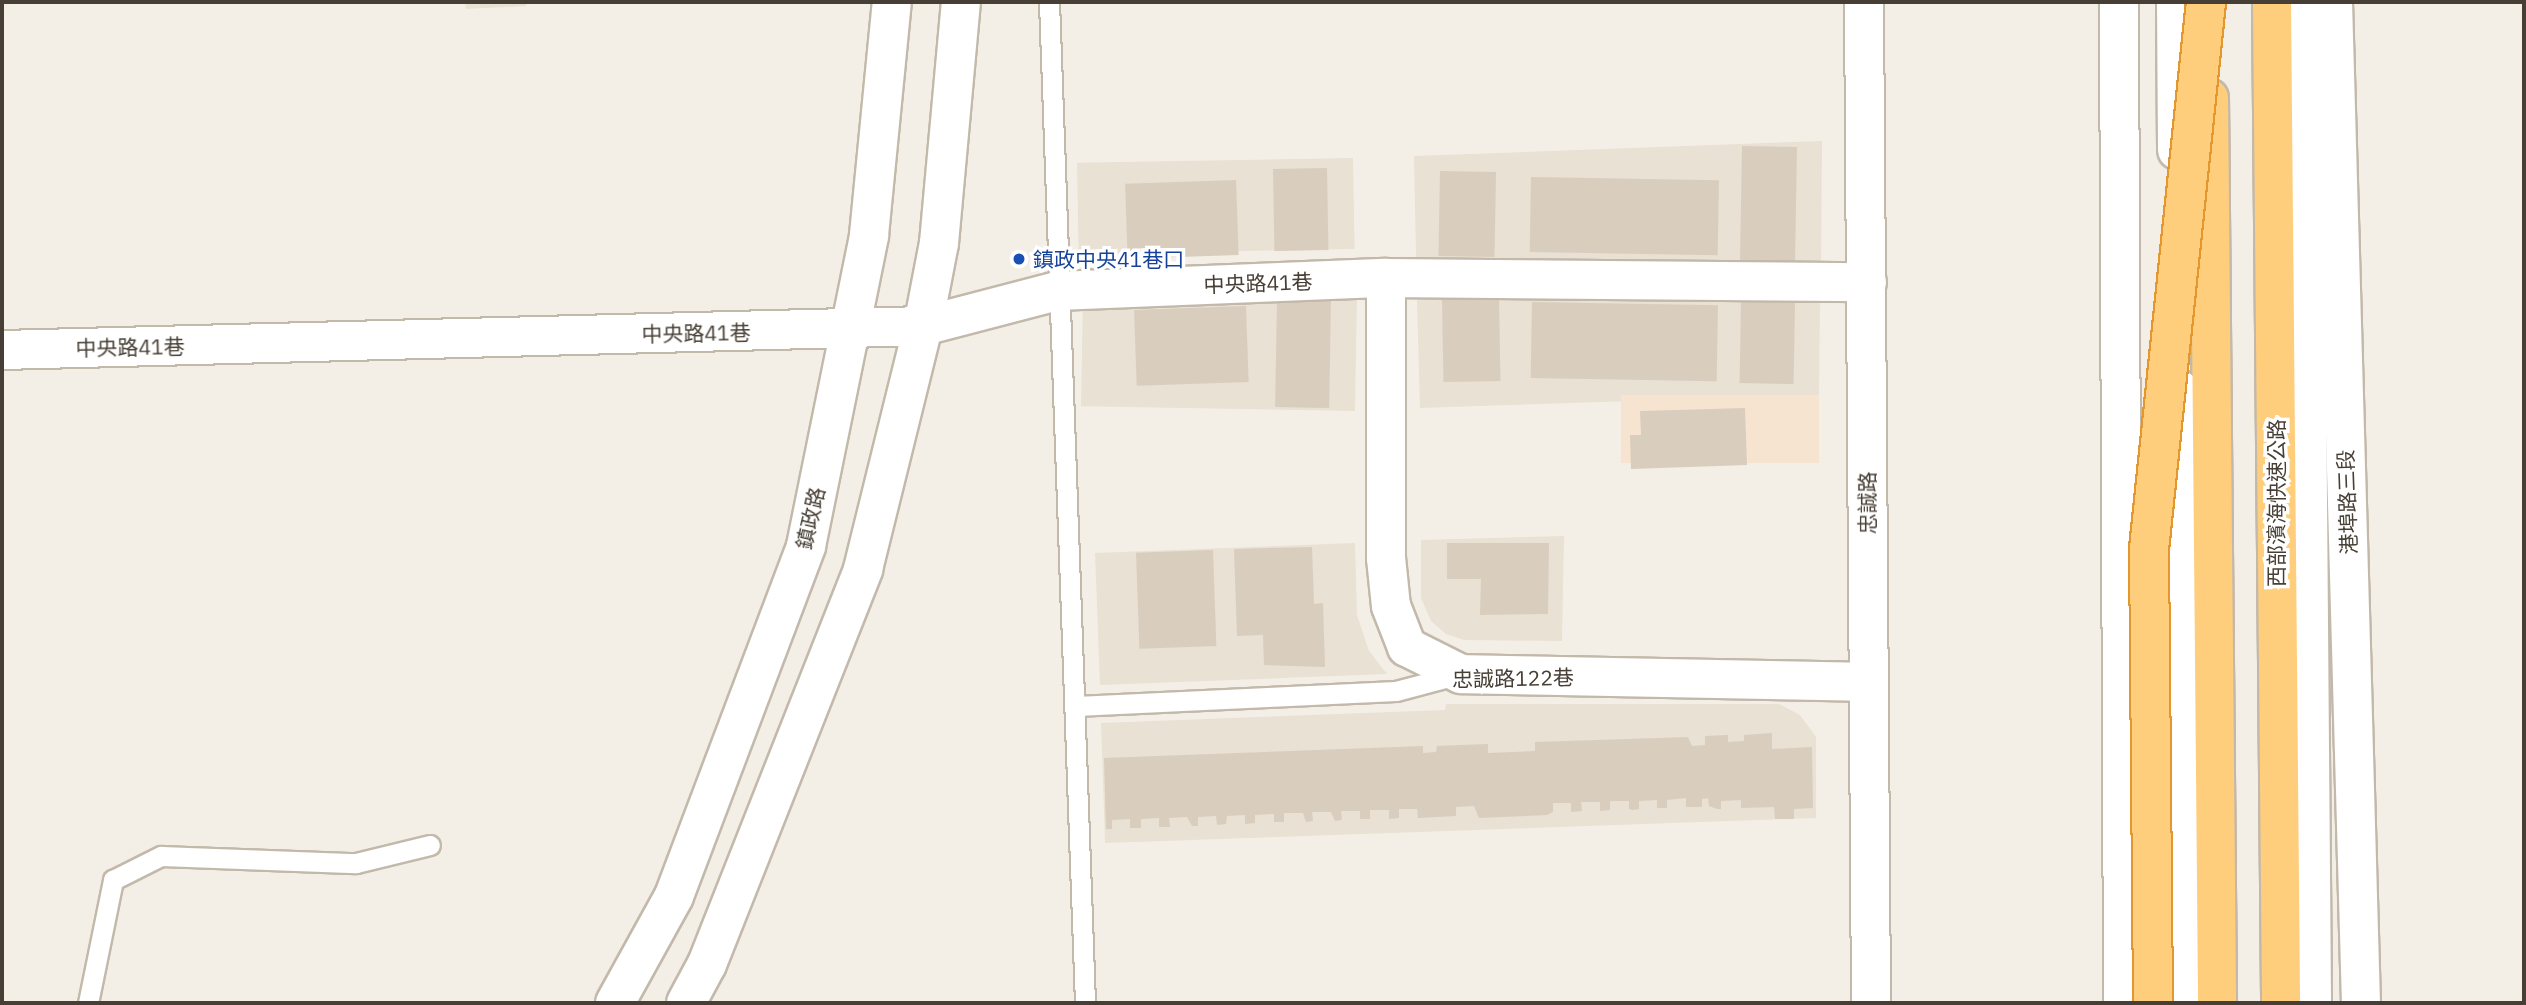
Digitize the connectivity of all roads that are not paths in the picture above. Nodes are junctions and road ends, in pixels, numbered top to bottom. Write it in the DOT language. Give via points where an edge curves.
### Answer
graph roads {
  1 [pos="892,2"];
  2 [pos="961,2"];
  3 [pos="1049,2"];
  4 [pos="1864,2"];
  5 [pos="2119,2"];
  6 [pos="2176,2"];
  7 [pos="2207,2"];
  8 [pos="2272,2"];
  9 [pos="2304,2"];
  10 [pos="2333,2"];
  11 [pos="1386,278"];
  12 [pos="1867,282"];
  13 [pos="1057,291"];
  14 [pos="923,327"];
  15 [pos="849,329"];
  16 [pos="2,350"];
  17 [pos="1461,674"];
  18 [pos="1867,682"];
  19 [pos="1076,706"];
  20 [pos="430,845"];
  21 [pos="88,1003"];
  22 [pos="615,1003"];
  23 [pos="686,1003"];
  24 [pos="1085,1003"];
  25 [pos="1871,1003"];
  26 [pos="2123,1003"];
  27 [pos="2153,1003"];
  28 [pos="2185,1003"];
  29 [pos="2217,1003"];
  30 [pos="2281,1003"];
  31 [pos="2312,1003"];
  32 [pos="2361,1003"];
  1 -- 15 [label="street, 鎮政路" via="869,235"];
  2 -- 14 [label="street" via="939,243"];
  3 -- 13 [label="lane"];
  4 -- 12 [label="street, 忠誠路"];
  5 -- 26 [label="street"];
  6 -- 28 [label="street"];
  7 -- 27 [label="highway, bridge" via="2149,549"];
  7 -- 29 [label="highway, bridge"];
  8 -- 30 [label="highway, 西部濱海快速公路"];
  9 -- 31 [label="street, 港埠路三段"];
  10 -- 32 [label="street, 港埠路三段"];
  11 -- 12 [label="street, 中央路41巷"];
  11 -- 13 [label="street, 中央路41巷"];
  11 -- 17 [label="street" via="1386,558 1391,606 1406,647"];
  12 -- 18 [label="street, 忠誠路"];
  13 -- 14 [label="street, 中央路41巷"];
  13 -- 19 [label="lane"];
  14 -- 15 [label="street, 中央路41巷"];
  14 -- 23 [label="street" via="863,569 707,964"];
  15 -- 16 [label="street, 中央路41巷"];
  15 -- 22 [label="street, 鎮政路" via="806,546 674,896"];
  17 -- 18 [label="street, 忠誠路122巷"];
  17 -- 19 [label="lane, 忠誠路122巷" via="1396,691"];
  18 -- 25 [label="street, 忠誠路"];
  19 -- 24 [label="lane"];
  20 -- 21 [label="lane" via="356,863 161,856 113,880"];
}
